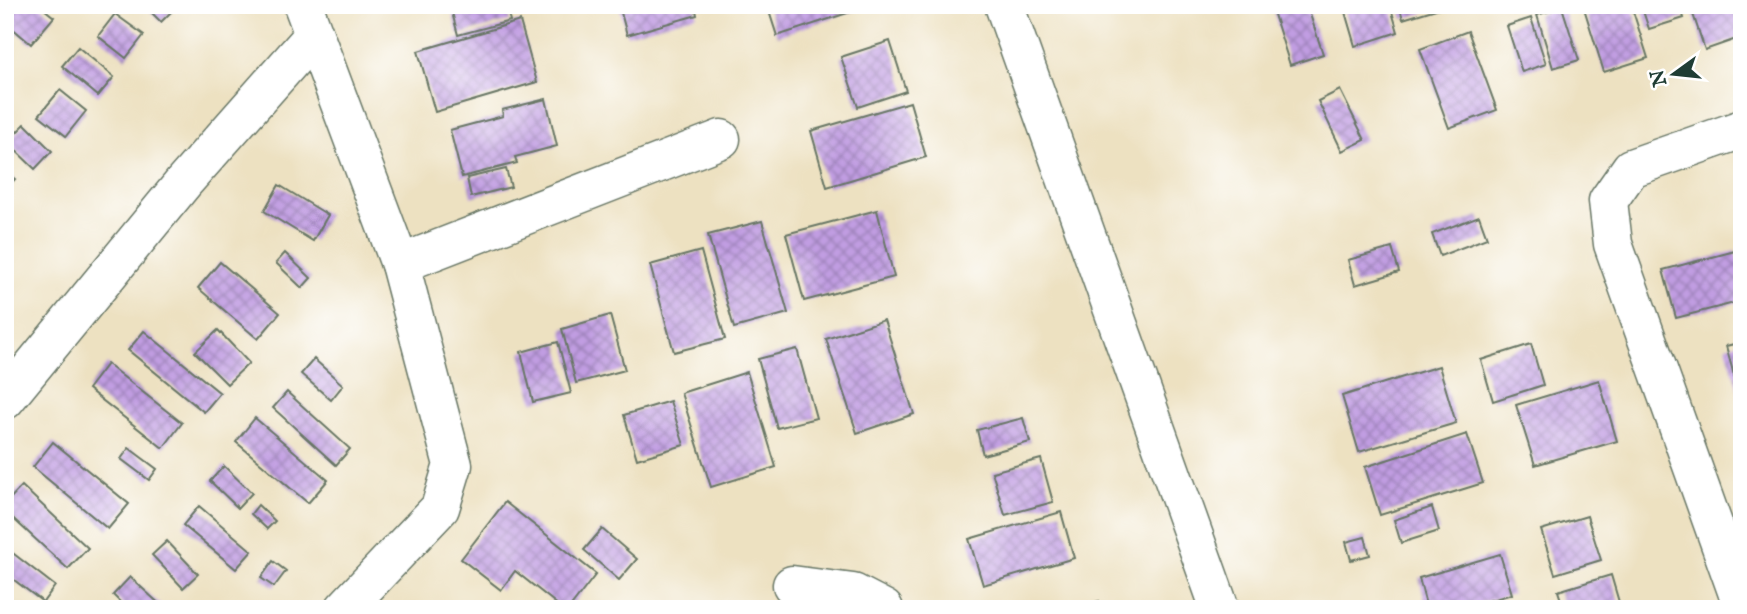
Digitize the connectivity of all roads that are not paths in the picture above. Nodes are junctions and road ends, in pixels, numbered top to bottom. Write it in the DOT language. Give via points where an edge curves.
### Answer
graph roads {
  1 [pos="1004,5"];
  2 [pos="309,20"];
  3 [pos="1742,129"];
  4 [pos="721,139"];
  5 [pos="400,264"];
  6 [pos="5,400"];
  7 [pos="1729,530"];
  8 [pos="792,585"];
  9 [pos="1742,605"];
  10 [pos="344,609"];
  11 [pos="884,609"];
  12 [pos="1220,609"];
  1 -- 12 [label="street"];
  2 -- 5 [label="street"];
  2 -- 6 [label="street" via="184,182"];
  3 -- 7 [label="street" via="1631,168 1608,201 1613,244"];
  4 -- 5 [label="street"];
  5 -- 10 [label="street" via="453,465 440,508"];
  7 -- 9 [label="street"];
  8 -- 11 [label="street" via="853,593"];
}
